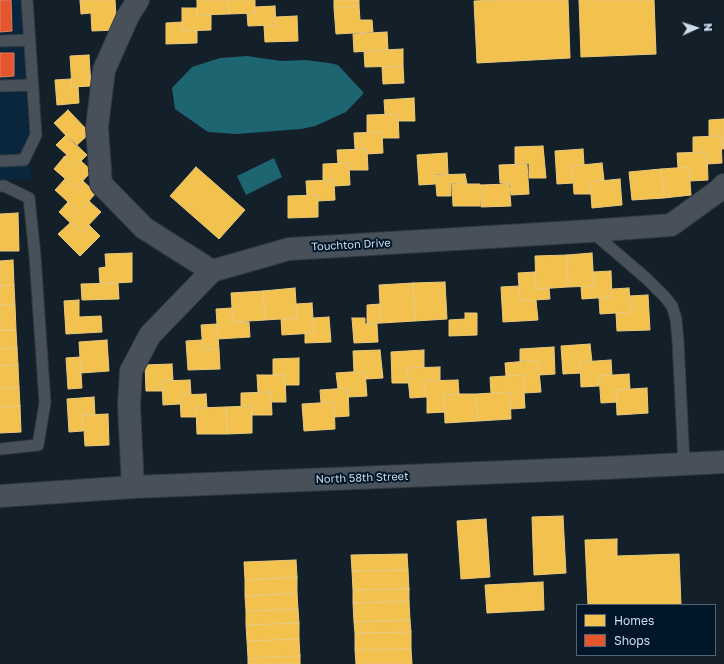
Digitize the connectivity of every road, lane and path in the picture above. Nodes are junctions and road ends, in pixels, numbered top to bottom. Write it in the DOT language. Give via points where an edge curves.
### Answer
graph roads {
  1 [pos="27,0"];
  2 [pos="138,0"];
  3 [pos="30,40"];
  4 [pos="0,42"];
  5 [pos="33,85"];
  6 [pos="0,86"];
  7 [pos="0,161"];
  8 [pos="724,185"];
  9 [pos="0,186"];
  10 [pos="590,231"];
  11 [pos="212,271"];
  12 [pos="0,449"];
  13 [pos="724,462"];
  14 [pos="684,464"];
  15 [pos="133,487"];
  16 [pos="0,496"];
  1 -- 3 [label="lane"];
  2 -- 11 [label="street" via="128,16 104,70 97,127 101,184 144,228"];
  3 -- 4 [label="lane"];
  3 -- 5 [label="lane"];
  5 -- 6 [label="lane"];
  5 -- 7 [label="lane" via="36,134 24,160"];
  8 -- 10 [label="street, Touchton Drive" via="671,225"];
  9 -- 12 [label="lane" via="29,198 44,403 38,445"];
  10 -- 11 [label="street, Touchton Drive" via="289,249"];
  10 -- 14 [label="lane" via="647,279 672,306 678,341"];
  11 -- 15 [label="street, Touchton Drive" via="150,335 131,371 128,406"];
  13 -- 14 [label="street, North 58th Street"];
  14 -- 15 [label="street, North 58th Street"];
  15 -- 16 [label="street, North 58th Street"];
}
